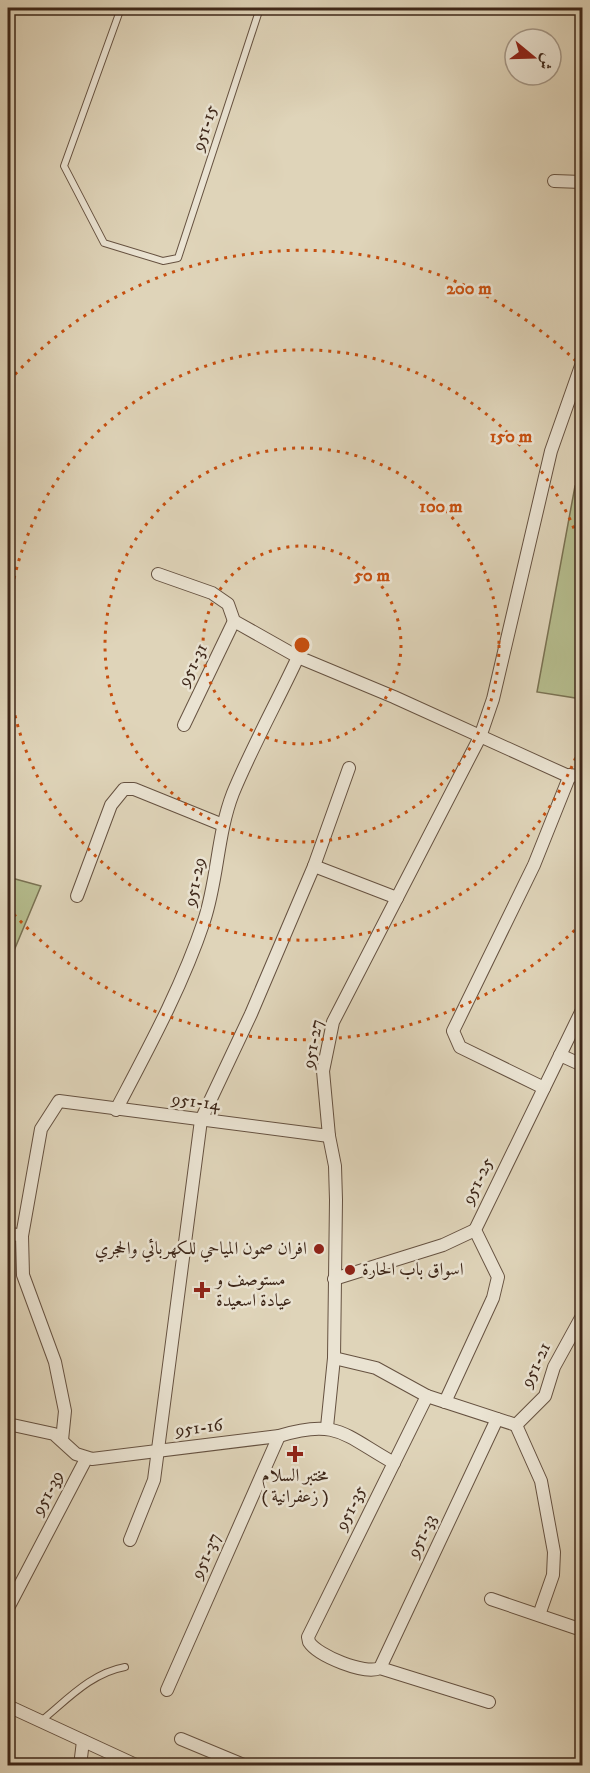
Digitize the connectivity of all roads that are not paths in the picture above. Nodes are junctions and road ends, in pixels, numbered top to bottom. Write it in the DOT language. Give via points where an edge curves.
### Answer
graph roads {
  1 [pos="121,8"];
  2 [pos="260,8"];
  3 [pos="554,181"];
  4 [pos="582,182"];
  5 [pos="582,363"];
  6 [pos="158,574"];
  7 [pos="234,621"];
  8 [pos="298,657"];
  9 [pos="184,725"];
  10 [pos="480,737"];
  11 [pos="349,768"];
  12 [pos="576,776"];
  13 [pos="223,825"];
  14 [pos="314,866"];
  15 [pos="77,896"];
  16 [pos="397,898"];
  17 [pos="582,1010"];
  18 [pos="560,1055"];
  19 [pos="582,1065"];
  20 [pos="544,1088"];
  21 [pos="116,1110"];
  22 [pos="201,1120"];
  23 [pos="329,1136"];
  24 [pos="475,1230"];
  25 [pos="8,1233"];
  26 [pos="22,1236"];
  27 [pos="334,1280"];
  28 [pos="582,1316"];
  29 [pos="334,1358"];
  30 [pos="427,1396"];
  31 [pos="445,1402"];
  32 [pos="497,1419"];
  33 [pos="516,1425"];
  34 [pos="9,1427"];
  35 [pos="327,1427"];
  36 [pos="279,1436"];
  37 [pos="62,1440"];
  38 [pos="158,1452"];
  39 [pos="86,1459"];
  40 [pos="393,1463"];
  41 [pos="130,1540"];
  42 [pos="491,1599"];
  43 [pos="8,1608"];
  44 [pos="539,1615"];
  45 [pos="582,1630"];
  46 [pos="125,1667"];
  47 [pos="380,1668"];
  48 [pos="167,1690"];
  49 [pos="489,1702"];
  50 [pos="8,1706"];
  51 [pos="41,1721"];
  52 [pos="181,1739"];
  53 [pos="83,1741"];
  54 [pos="80,1766"];
  55 [pos="138,1766"];
  56 [pos="246,1766"];
  1 -- 2 [label="lane, 951-15" via="64,166 104,243 162,261 178,258"];
  3 -- 4 [label="street"];
  5 -- 10 [label="street, 951-27" via="551,450 493,699"];
  6 -- 7 [label="street" via="212,593 228,604"];
  7 -- 8 [label="street"];
  7 -- 9 [label="street, 951-31"];
  8 -- 10 [label="street"];
  8 -- 13 [label="street, 951-29" via="233,793"];
  10 -- 12 [label="street"];
  10 -- 16 [label="street, 951-27"];
  11 -- 14 [label="street"];
  12 -- 20 [label="street" via="453,1031 460,1047"];
  13 -- 15 [label="street" via="134,789 124,789 111,805"];
  13 -- 21 [label="street, 951-29" via="217,875 204,920 177,990"];
  14 -- 16 [label="street"];
  14 -- 22 [label="street"];
  16 -- 23 [label="street, 951-27" via="333,1022 323,1071"];
  17 -- 18 [label="street, 951-25"];
  18 -- 19 [label="street"];
  18 -- 20 [label="street, 951-25"];
  20 -- 24 [label="street, 951-25"];
  21 -- 22 [label="street, 951-14"];
  21 -- 26 [label="street, 951-14" via="58,1101 41,1129"];
  22 -- 23 [label="street, 951-14"];
  22 -- 38 [label="street"];
  23 -- 27 [label="street, 951-27" via="335,1166"];
  24 -- 27 [label="street" via="443,1245"];
  24 -- 31 [label="street, 951-25" via="498,1277 493,1298"];
  25 -- 26 [label="street"];
  26 -- 37 [label="street" via="23,1275 55,1362 65,1411"];
  27 -- 29 [label="street, 951-27"];
  28 -- 33 [label="street, 951-21" via="558,1359 545,1396"];
  29 -- 30 [label="street" via="376,1368"];
  29 -- 35 [label="street, 951-27"];
  30 -- 31 [label="street"];
  30 -- 40 [label="street, 951-35"];
  31 -- 32 [label="street"];
  32 -- 33 [label="street"];
  32 -- 47 [label="street, 951-33"];
  33 -- 44 [label="street" via="541,1481 554,1552 553,1575"];
  34 -- 37 [label="street" via="44,1431"];
  35 -- 36 [label="street, 951-16" via="307,1427"];
  35 -- 40 [label="street"];
  36 -- 38 [label="street, 951-16"];
  36 -- 48 [label="street, 951-37"];
  37 -- 39 [label="street"];
  38 -- 39 [label="street, 951-16"];
  38 -- 41 [label="street" via="154,1480"];
  39 -- 43 [label="street, 951-39"];
  40 -- 47 [label="street, 951-35" via="308,1637 313,1648 323,1654 362,1670 373,1672"];
  42 -- 44 [label="street"];
  44 -- 45 [label="street"];
  46 -- 51 [label="lane" via="94,1677"];
  47 -- 49 [label="street"];
  50 -- 51 [label="street"];
  51 -- 53 [label="street"];
  52 -- 56 [label="street"];
  53 -- 54 [label="street"];
  53 -- 55 [label="street"];
}
